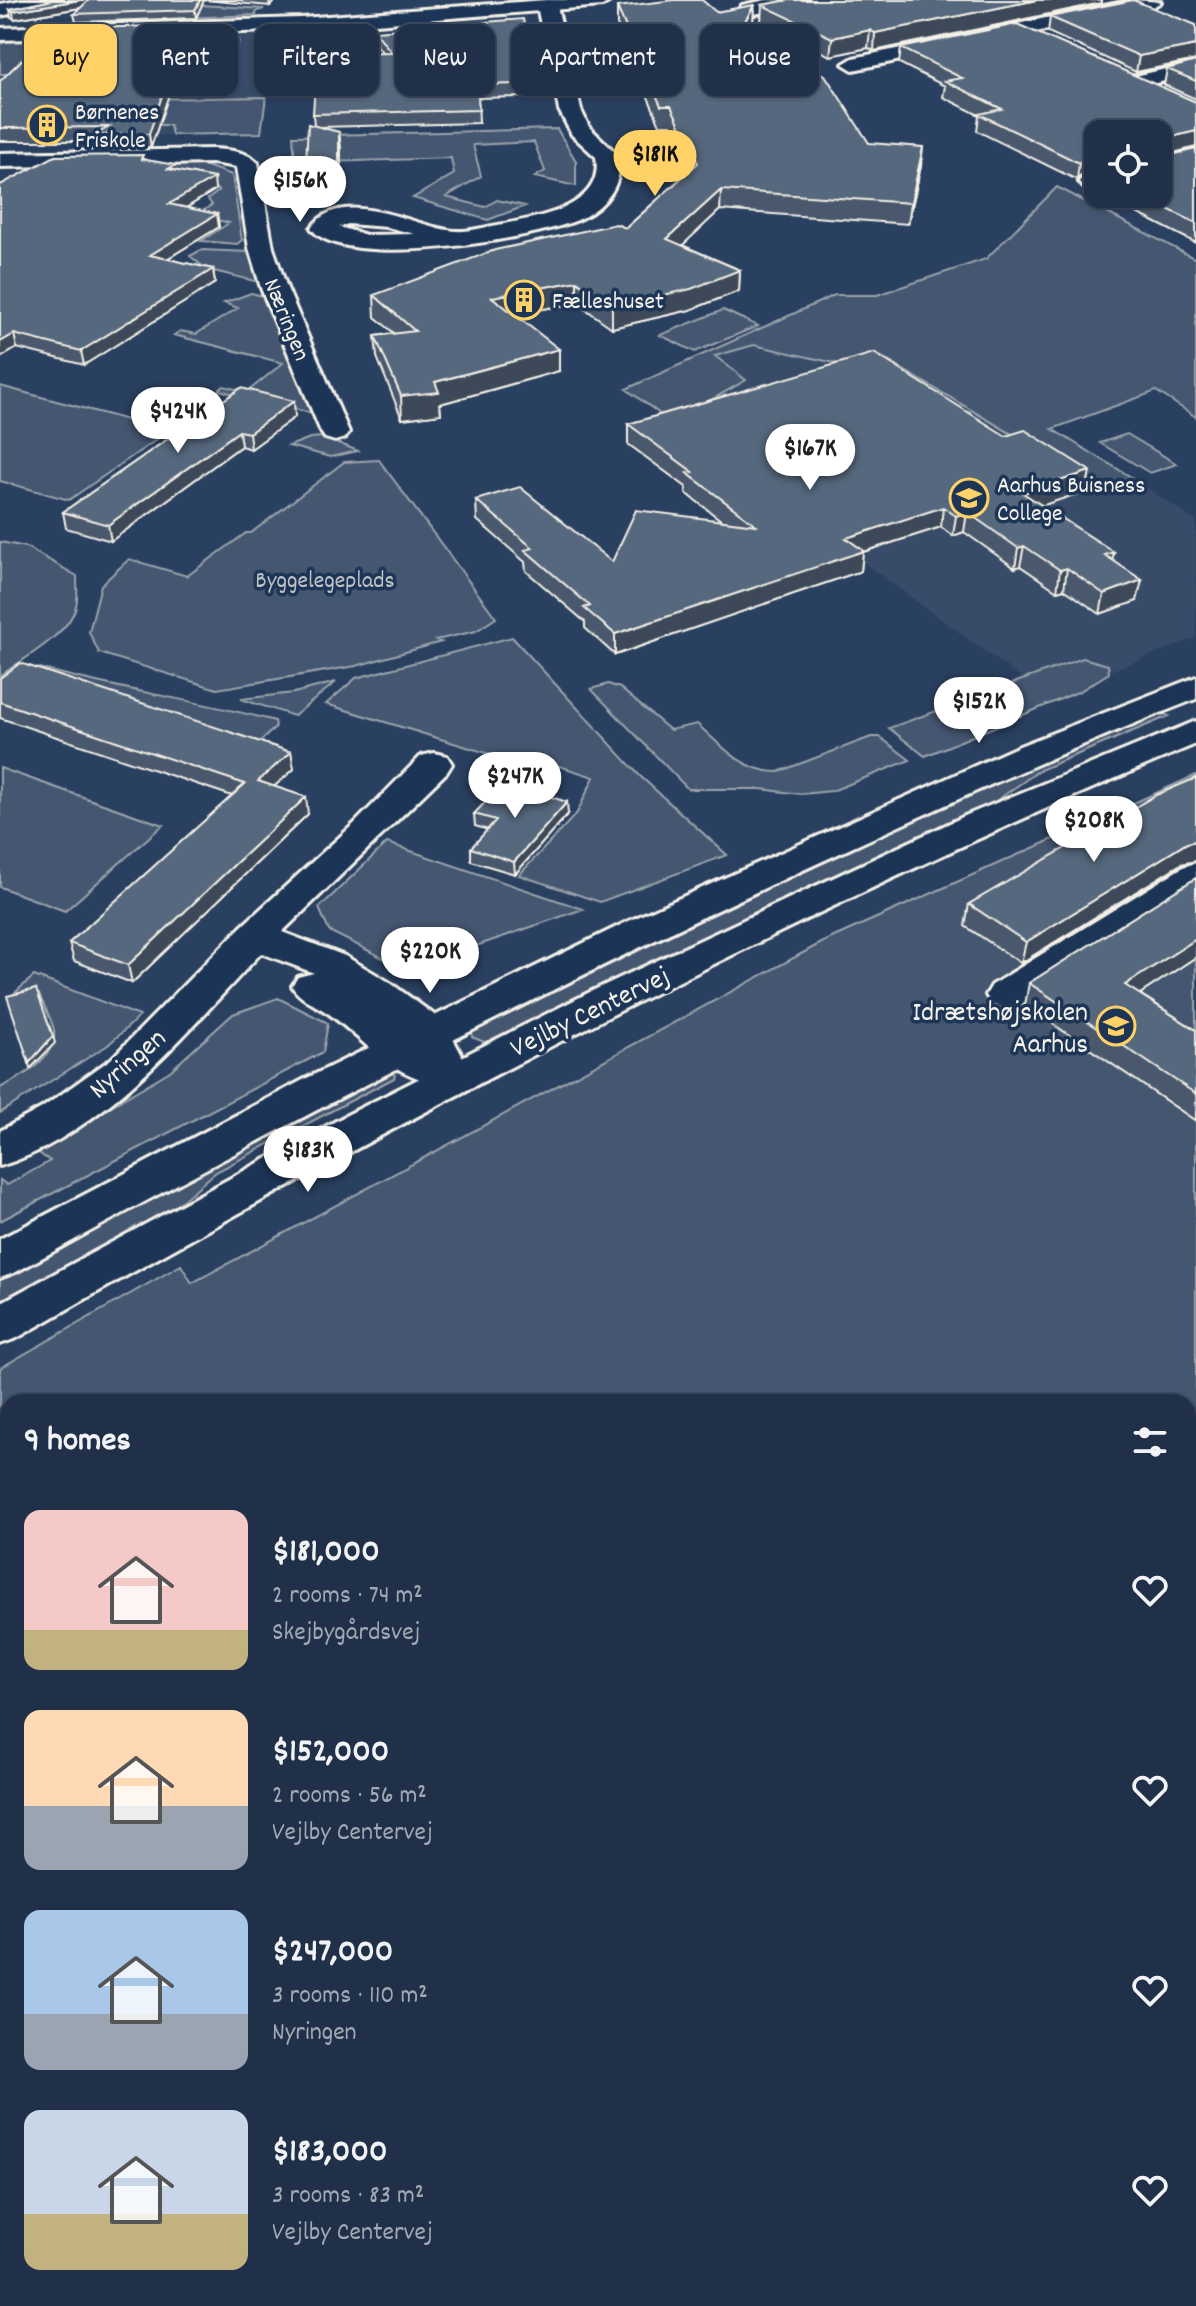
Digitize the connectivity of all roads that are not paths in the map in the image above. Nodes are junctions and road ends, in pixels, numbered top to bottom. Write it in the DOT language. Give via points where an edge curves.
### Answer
graph roads {
  1 [pos="52,0"];
  2 [pos="602,0"];
  3 [pos="798,0"];
  4 [pos="547,6"];
  5 [pos="1146,7"];
  6 [pos="749,9"];
  7 [pos="0,10"];
  8 [pos="1018,30"];
  9 [pos="0,34"];
  10 [pos="1049,44"];
  11 [pos="853,64"];
  12 [pos="1196,68"];
  13 [pos="1110,71"];
  14 [pos="1134,82"];
  15 [pos="1170,98"];
  16 [pos="0,160"];
  17 [pos="458,239"];
  18 [pos="335,432"];
  19 [pos="1196,687"];
  20 [pos="1196,731"];
  21 [pos="434,764"];
  22 [pos="1196,875"];
  23 [pos="246,946"];
  24 [pos="1006,995"];
  25 [pos="412,1041"];
  26 [pos="453,1078"];
  27 [pos="0,1150"];
  28 [pos="0,1260"];
  29 [pos="0,1325"];
  1 -- 7 [label="street"];
  2 -- 4 [label="street"];
  3 -- 6 [label="street"];
  4 -- 9 [label="street" via="299,26"];
  4 -- 17 [label="street" via="570,110 580,130 607,155 608,179 573,213 517,230"];
  5 -- 8 [label="street"];
  8 -- 10 [label="street"];
  8 -- 11 [label="street"];
  12 -- 14 [label="street"];
  13 -- 14 [label="street"];
  14 -- 15 [label="street"];
  16 -- 18 [label="street, Næringen" via="213,156 247,163 265,261"];
  19 -- 25 [label="street, Vejlby Centervej" via="761,873"];
  20 -- 26 [label="street, Vejlby Centervej" via="818,898"];
  21 -- 23 [label="street, Nyringen"];
  22 -- 24 [label="street"];
  23 -- 25 [label="street"];
  23 -- 27 [label="street, Nyringen" via="126,1069 57,1119"];
  25 -- 26 [label="street"];
  25 -- 28 [label="street, Vejlby Centervej"];
  26 -- 29 [label="street, Vejlby Centervej"];
}
